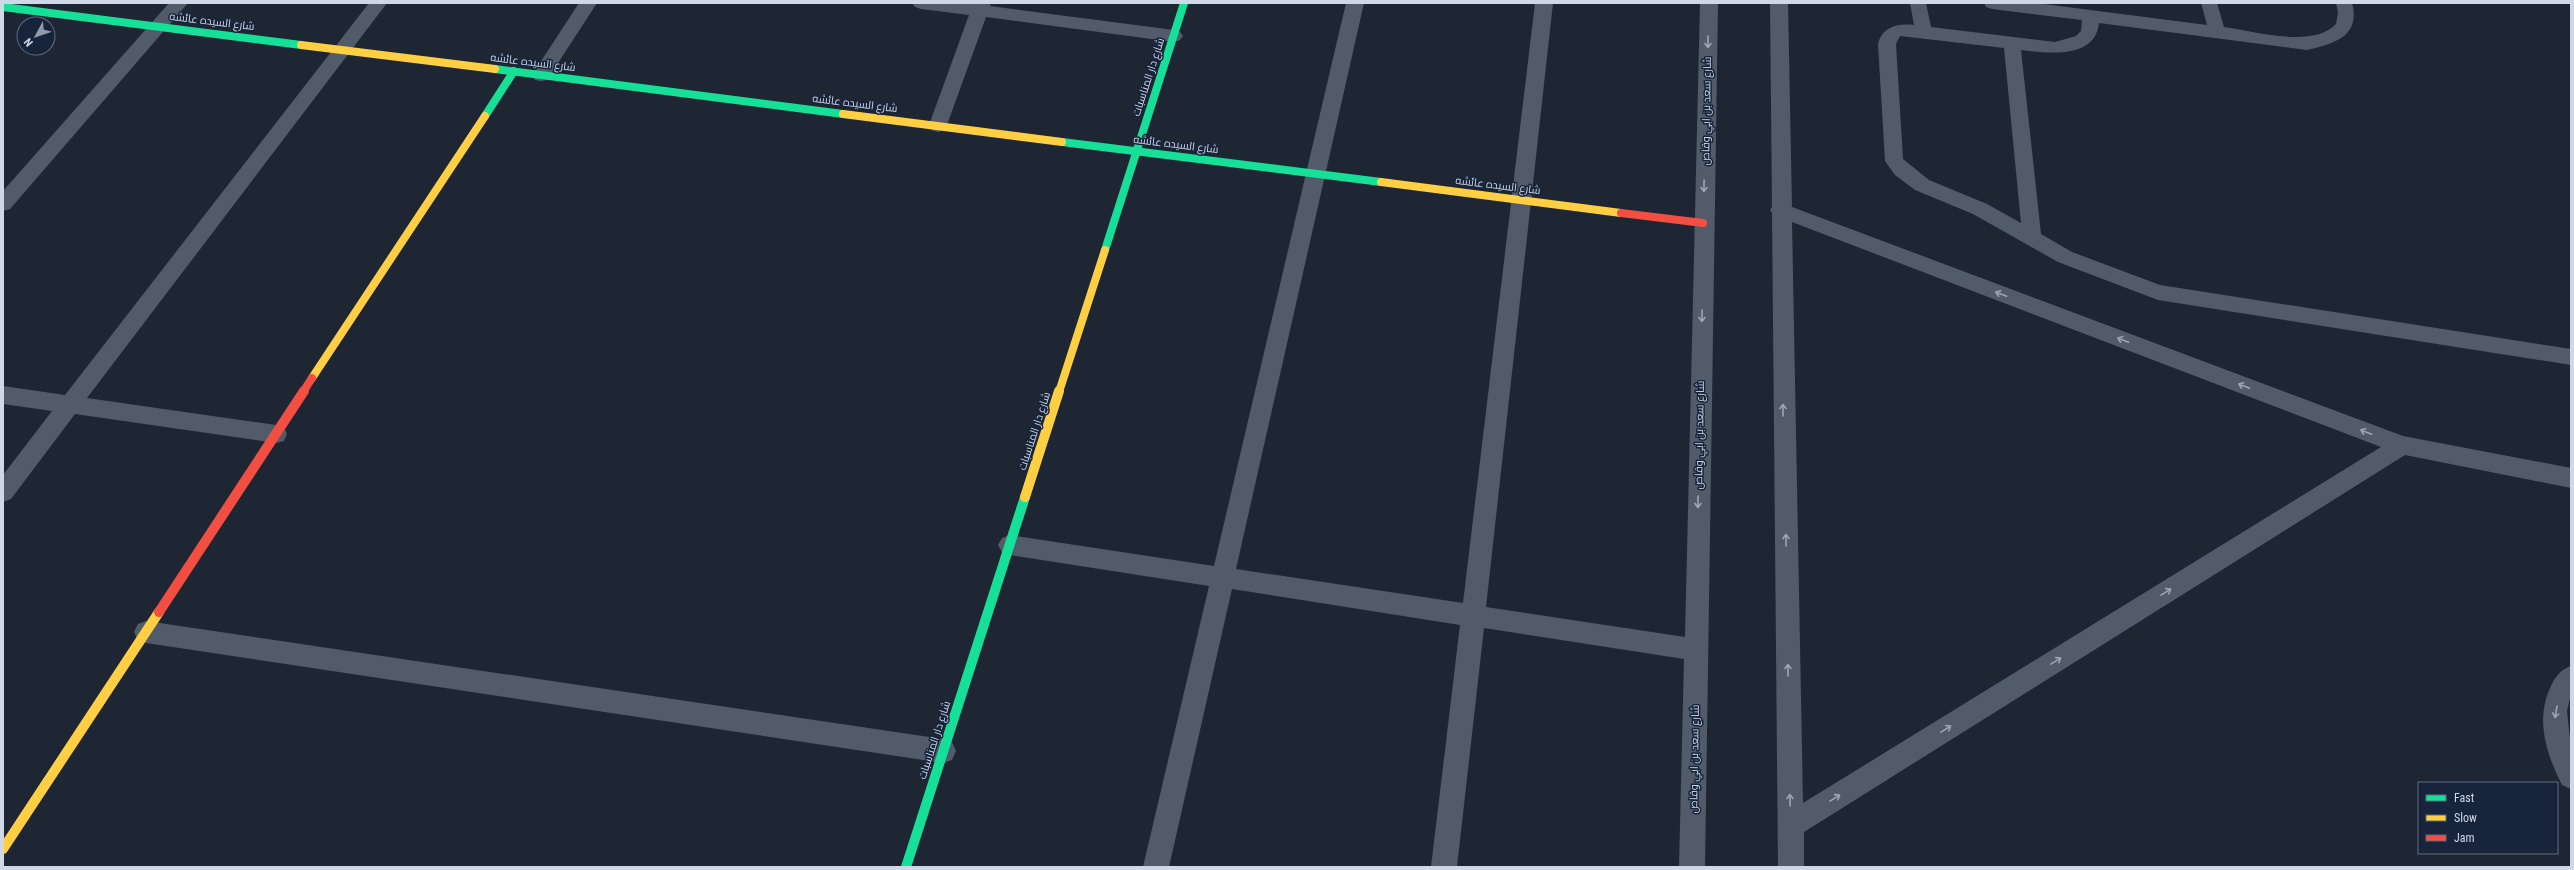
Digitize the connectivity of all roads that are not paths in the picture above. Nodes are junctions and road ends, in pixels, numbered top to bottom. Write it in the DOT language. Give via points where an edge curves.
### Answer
graph roads {
  1 [pos="179,3"];
  2 [pos="378,3"];
  3 [pos="588,3"];
  4 [pos="921,3"];
  5 [pos="1184,3"];
  6 [pos="1355,3"];
  7 [pos="1544,3"];
  8 [pos="1709,3"];
  9 [pos="1779,3"];
  10 [pos="1918,3"];
  11 [pos="1992,3"];
  12 [pos="2209,3"];
  13 [pos="2344,3"];
  14 [pos="3,7"];
  15 [pos="981,7"];
  16 [pos="2090,16"];
  17 [pos="159,26"];
  18 [pos="1924,32"];
  19 [pos="2217,32"];
  20 [pos="1174,36"];
  21 [pos="2012,42"];
  22 [pos="341,50"];
  23 [pos="514,71"];
  24 [pos="541,75"];
  25 [pos="938,125"];
  26 [pos="1137,151"];
  27 [pos="1316,174"];
  28 [pos="1522,200"];
  29 [pos="3,204"];
  30 [pos="1780,210"];
  31 [pos="1703,223"];
  32 [pos="2032,240"];
  33 [pos="2571,357"];
  34 [pos="3,395"];
  35 [pos="70,405"];
  36 [pos="276,434"];
  37 [pos="2402,446"];
  38 [pos="2571,478"];
  39 [pos="3,492"];
  40 [pos="1010,545"];
  41 [pos="1223,578"];
  42 [pos="1473,616"];
  43 [pos="146,632"];
  44 [pos="1696,650"];
  45 [pos="2571,677"];
  46 [pos="943,751"];
  47 [pos="2571,776"];
  48 [pos="1790,826"];
  49 [pos="3,849"];
  50 [pos="906,867"];
  51 [pos="1156,867"];
  52 [pos="1444,867"];
  53 [pos="1692,867"];
  54 [pos="1791,867"];
  1 -- 17 [label="street"];
  2 -- 22 [label="street"];
  3 -- 24 [label="street"];
  4 -- 15 [label="street"];
  5 -- 20 [label="street, شارع دار المناسبات"];
  6 -- 27 [label="street"];
  7 -- 28 [label="street"];
  8 -- 31 [label="street, شارع سعد بن ابي وقاص, one-way"];
  9 -- 30 [label="street"];
  10 -- 18 [label="lane"];
  11 -- 16 [label="lane"];
  12 -- 19 [label="lane"];
  13 -- 19 [label="lane" via="2347,19 2343,29 2335,36 2322,41 2307,44"];
  14 -- 17 [label="street, شارع السيده عائشه"];
  15 -- 20 [label="street"];
  15 -- 25 [label="street"];
  16 -- 19 [label="lane"];
  16 -- 21 [label="lane" via="2089,34 2071,46 2055,48"];
  17 -- 22 [label="street, شارع السيده عائشه"];
  17 -- 29 [label="street"];
  18 -- 21 [label="lane"];
  18 -- 32 [label="lane" via="1900,30 1888,38 1894,161 1922,186 1980,209"];
  20 -- 26 [label="street, شارع دار المناسبات"];
  21 -- 32 [label="lane"];
  22 -- 23 [label="street, شارع السيده عائشه"];
  22 -- 35 [label="street"];
  23 -- 24 [label="street, شارع السيده عائشه"];
  23 -- 36 [label="street"];
  24 -- 25 [label="street, شارع السيده عائشه"];
  25 -- 26 [label="street, شارع السيده عائشه"];
  26 -- 27 [label="street, شارع السيده عائشه"];
  26 -- 40 [label="street, شارع دار المناسبات"];
  27 -- 28 [label="street, شارع السيده عائشه"];
  27 -- 41 [label="street"];
  28 -- 31 [label="street, شارع السيده عائشه"];
  28 -- 42 [label="street"];
  37 -- 30 [label="street, one-way"];
  48 -- 30 [label="street, one-way"];
  31 -- 44 [label="street, شارع سعد بن ابي وقاص, one-way"];
  32 -- 33 [label="lane" via="2100,272 2158,292"];
  34 -- 35 [label="street"];
  35 -- 36 [label="street"];
  35 -- 39 [label="street"];
  36 -- 43 [label="street"];
  37 -- 38 [label="street"];
  48 -- 37 [label="street, one-way"];
  40 -- 41 [label="street"];
  40 -- 46 [label="street, شارع دار المناسبات"];
  41 -- 42 [label="street"];
  41 -- 51 [label="street"];
  42 -- 44 [label="street"];
  42 -- 52 [label="street"];
  43 -- 46 [label="street"];
  43 -- 49 [label="street"];
  44 -- 53 [label="street, شارع سعد بن ابي وقاص"];
  45 -- 47 [label="lane, one-way" via="2558,697 2554,720 2557,744"];
  46 -- 50 [label="street, شارع دار المناسبات"];
  48 -- 54 [label="street"];
}
